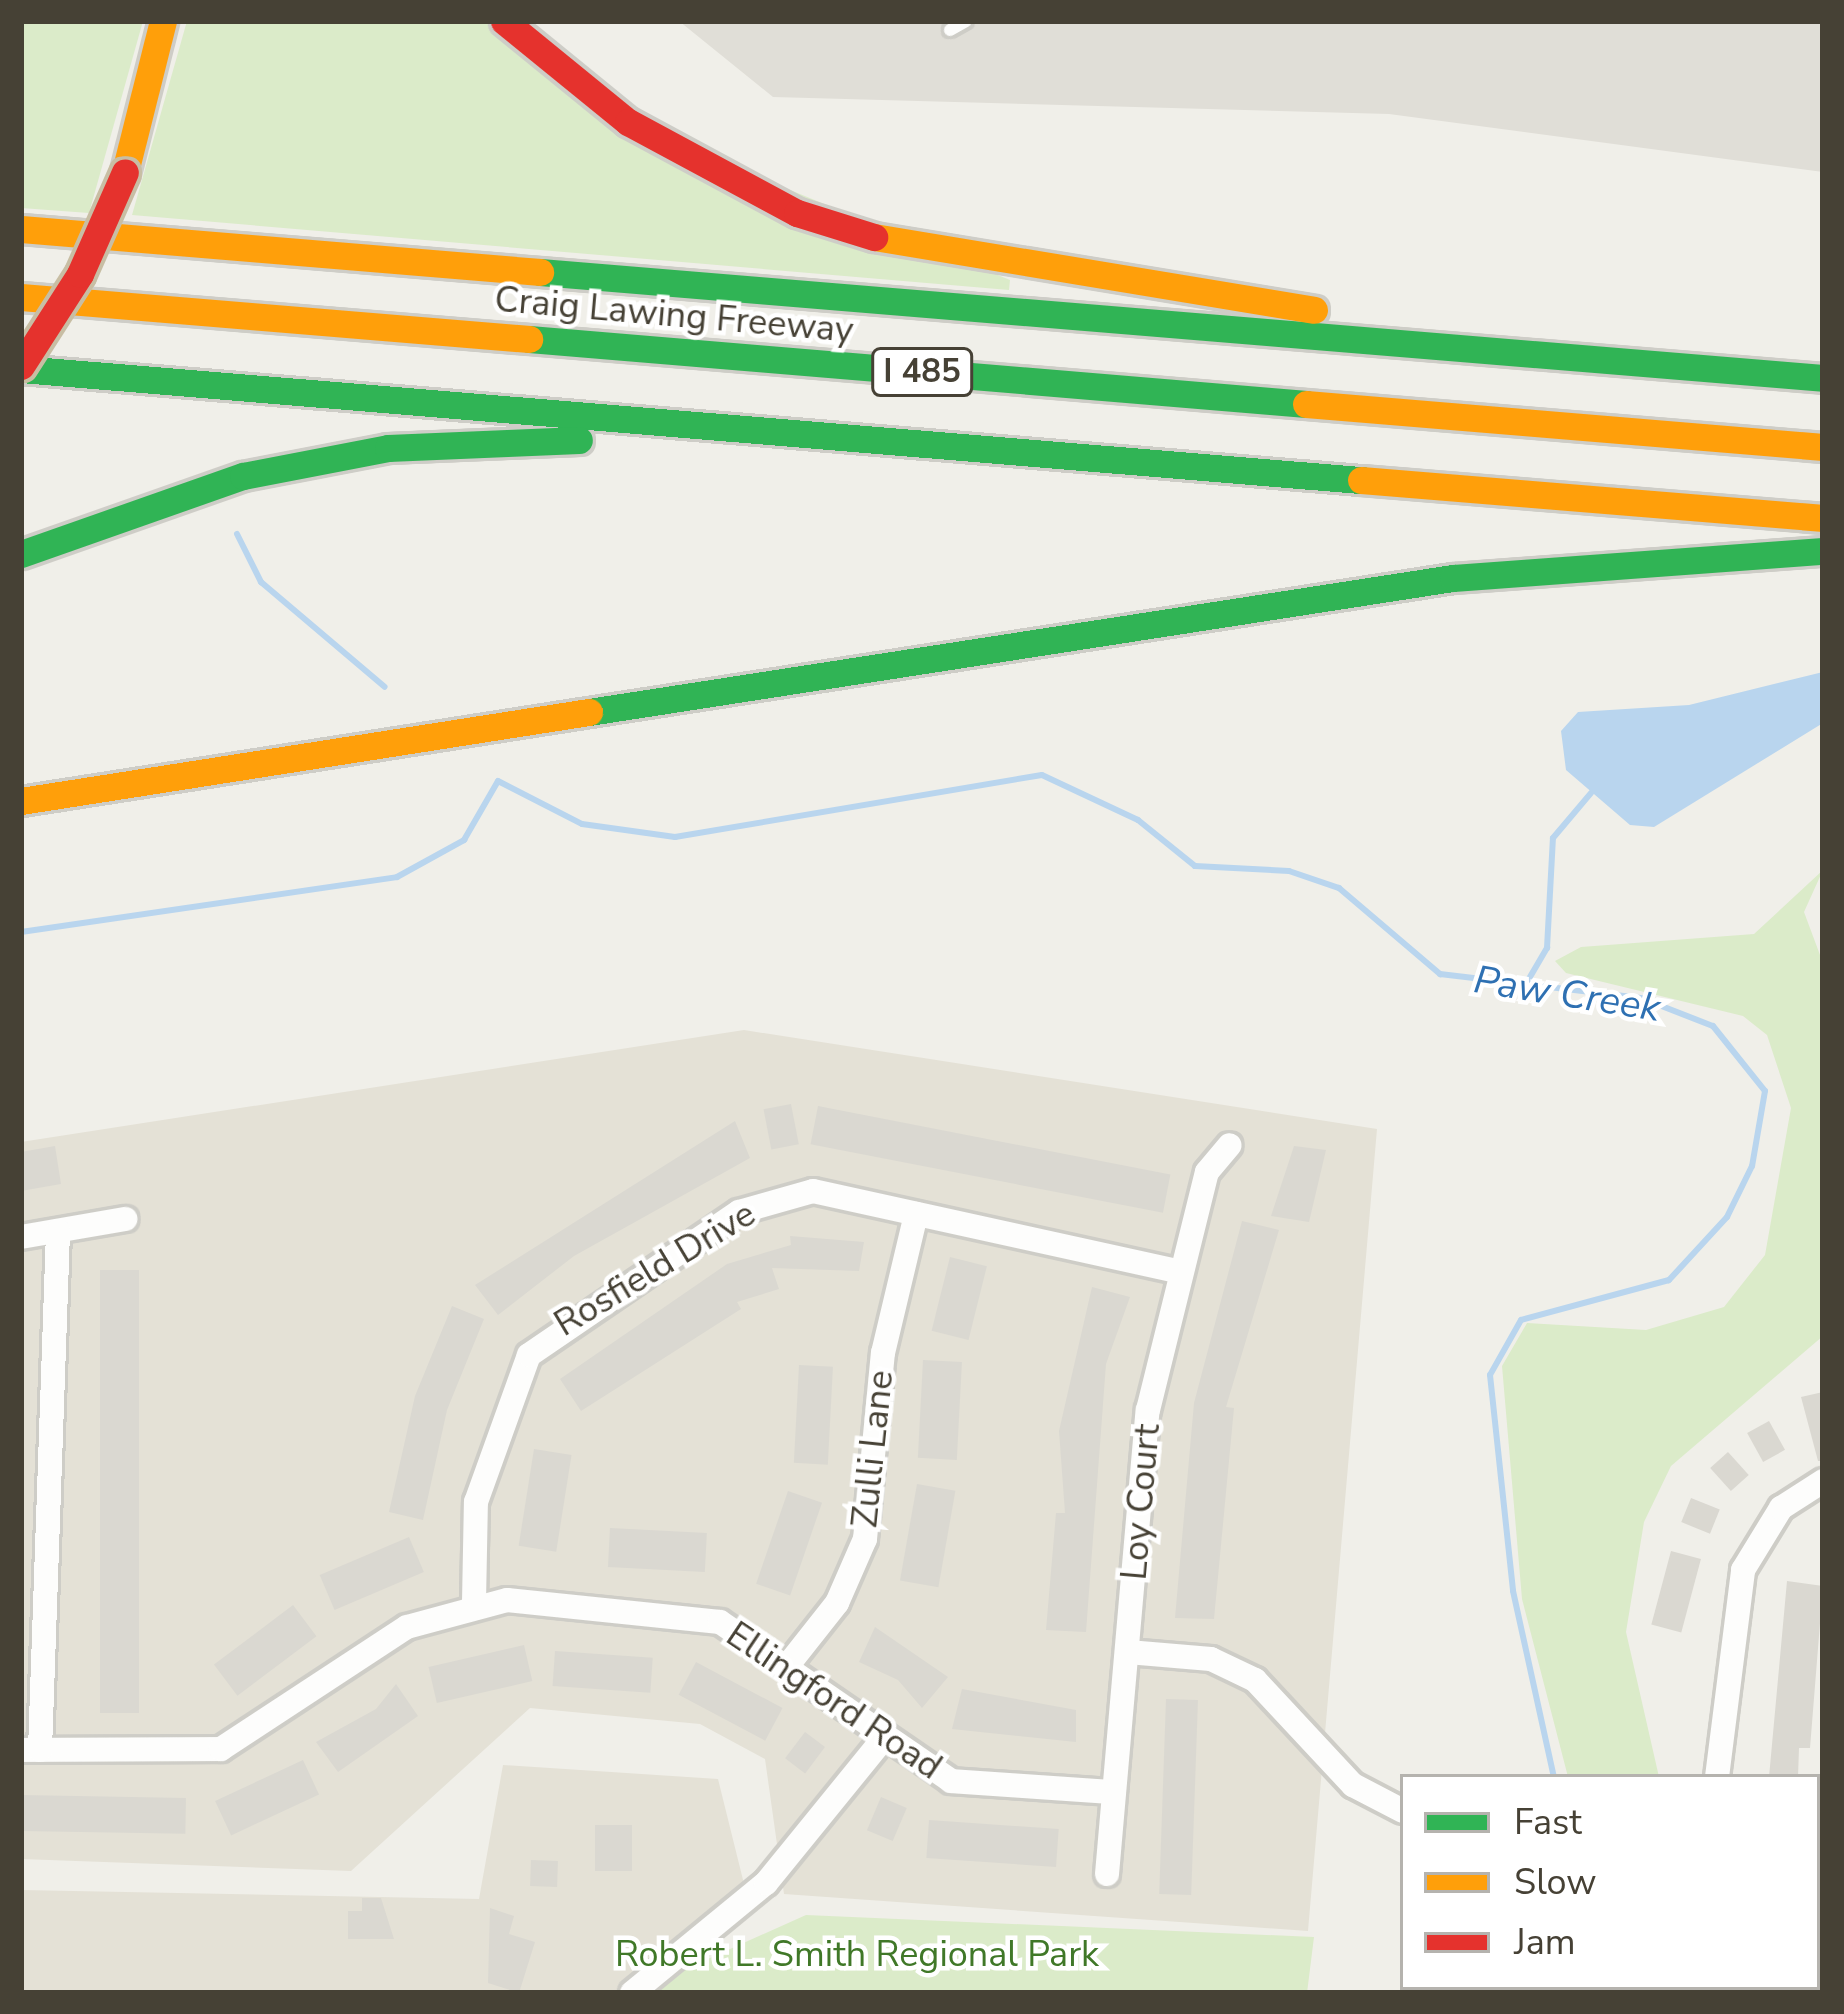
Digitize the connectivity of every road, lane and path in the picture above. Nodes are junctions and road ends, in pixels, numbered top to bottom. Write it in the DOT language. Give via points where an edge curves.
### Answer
graph roads {
  1 [pos="163,21"];
  2 [pos="504,21"];
  3 [pos="966,21"];
  4 [pos="950,31"];
  5 [pos="21,229"];
  6 [pos="21,297"];
  7 [pos="1617,362"];
  8 [pos="21,368"];
  9 [pos="1823,379"];
  10 [pos="1823,447"];
  11 [pos="1062,457"];
  12 [pos="1823,518"];
  13 [pos="1823,551"];
  14 [pos="21,554"];
  15 [pos="21,801"];
  16 [pos="1230,1145"];
  17 [pos="916,1214"];
  18 [pos="125,1219"];
  19 [pos="58,1231"];
  20 [pos="21,1237"];
  21 [pos="1181,1272"];
  22 [pos="1823,1481"];
  23 [pos="474,1602"];
  24 [pos="1128,1652"];
  25 [pos="788,1665"];
  26 [pos="883,1739"];
  27 [pos="31,1750"];
  28 [pos="1718,1774"];
  29 [pos="1114,1792"];
  30 [pos="1400,1809"];
  31 [pos="1107,1874"];
  32 [pos="632,1993"];
  1 -- 8 [label="highway, bridge" via="125,172 80,274"];
  2 -- 7 [label="highway" via="680,154 860,234"];
  3 -- 4 [label="lane"];
  5 -- 7 [label="highway"];
  6 -- 10 [label="highway, Craig Lawing Freeway / I 485"];
  7 -- 9 [label="highway"];
  8 -- 11 [label="highway, I 485"];
  11 -- 12 [label="highway, I 485"];
  11 -- 14 [label="highway" via="566,439 388,448 243,476"];
  13 -- 15 [label="highway" via="1696,552 1453,578"];
  16 -- 21 [label="street, Loy Court" via="1207,1172"];
  17 -- 21 [label="street, Rosfield Drive"];
  17 -- 23 [label="street, Rosfield Drive" via="813,1191 769,1200 543,1337 481,1483"];
  17 -- 25 [label="street, Zulli Lane" via="883,1353 865,1539 837,1604"];
  18 -- 19 [label="street"];
  19 -- 20 [label="street"];
  19 -- 27 [label="street"];
  21 -- 24 [label="street, Loy Court" via="1148,1410"];
  22 -- 28 [label="street" via="1781,1508 1743,1570"];
  23 -- 25 [label="street, Ellingford Road" via="696,1618 741,1630"];
  23 -- 27 [label="street, Ellingford Road" via="407,1627 221,1749"];
  24 -- 29 [label="street, Loy Court"];
  24 -- 30 [label="street" via="1210,1660 1255,1680 1353,1785"];
  25 -- 26 [label="street, Ellingford Road"];
  26 -- 29 [label="street, Ellingford Road" via="951,1781"];
  26 -- 32 [label="street" via="766,1883"];
  29 -- 31 [label="street, Loy Court"];
}
